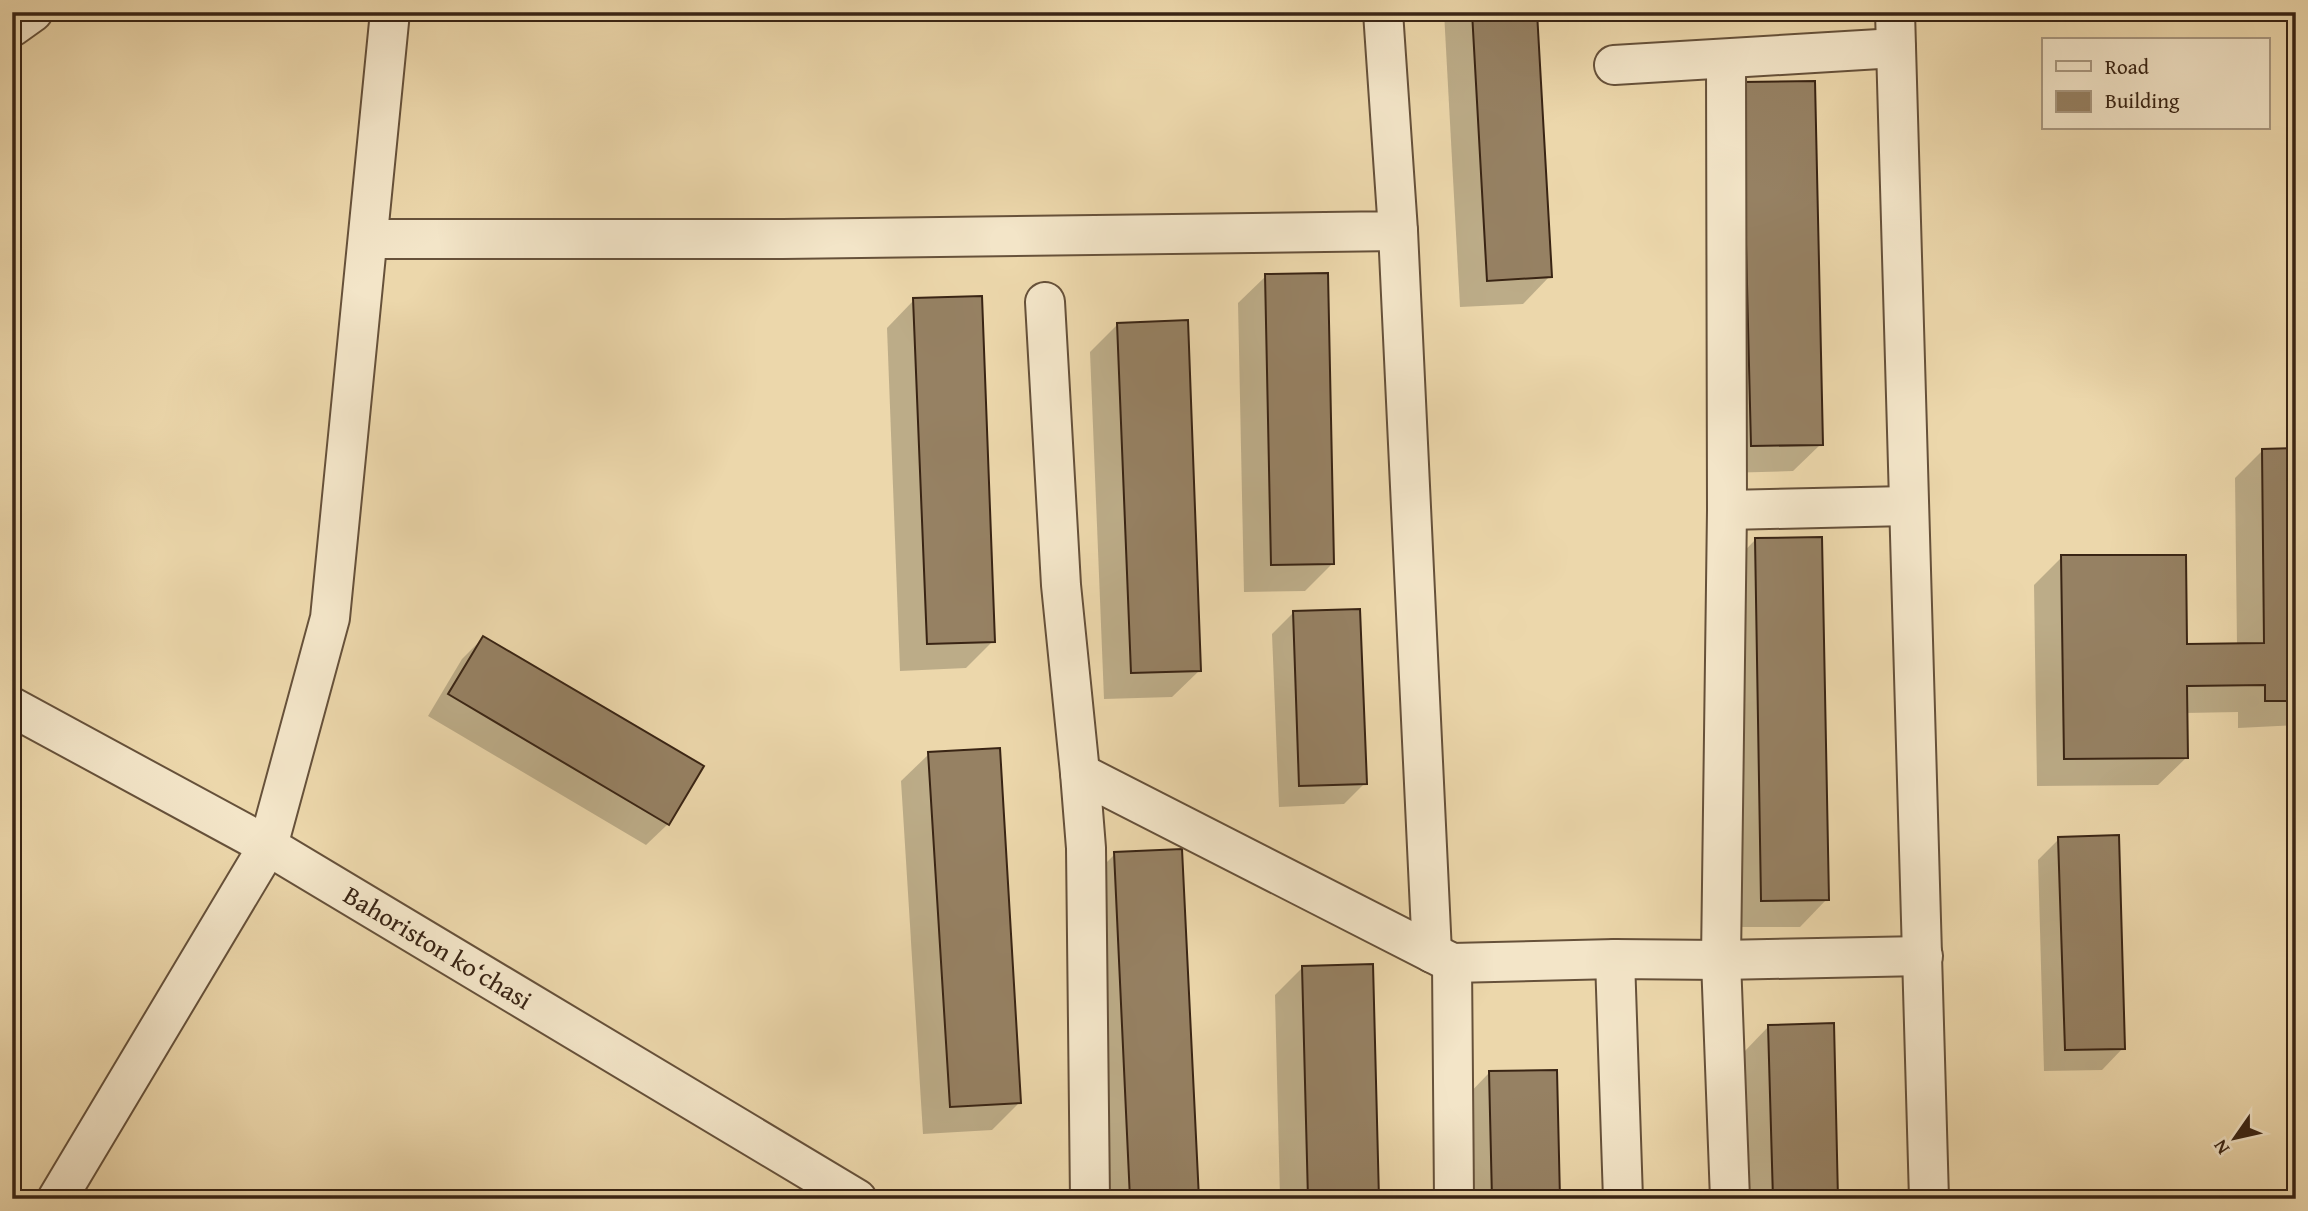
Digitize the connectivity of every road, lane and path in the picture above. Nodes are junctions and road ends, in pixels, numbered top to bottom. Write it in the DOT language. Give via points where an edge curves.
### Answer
graph roads {
  1 [pos="33,12"];
  2 [pos="390,12"];
  3 [pos="1383,12"];
  4 [pos="12,27"];
  5 [pos="1895,30"];
  6 [pos="1726,59"];
  7 [pos="1614,65"];
  8 [pos="1398,231"];
  9 [pos="368,239"];
  10 [pos="1045,302"];
  11 [pos="1908,506"];
  12 [pos="1727,510"];
  13 [pos="12,707"];
  14 [pos="1080,773"];
  15 [pos="268,846"];
  16 [pos="1923,956"];
  17 [pos="1442,958"];
  18 [pos="1615,959"];
  19 [pos="1721,960"];
  20 [pos="57,1199"];
  21 [pos="857,1199"];
  22 [pos="1090,1199"];
  23 [pos="1454,1199"];
  24 [pos="1623,1199"];
  25 [pos="1730,1199"];
  26 [pos="1929,1199"];
  1 -- 4 [label="street"];
  2 -- 9 [label="street"];
  3 -- 8 [label="street"];
  5 -- 6 [label="street"];
  5 -- 11 [label="street"];
  6 -- 7 [label="street"];
  6 -- 12 [label="street"];
  8 -- 9 [label="street"];
  8 -- 17 [label="street"];
  9 -- 15 [label="street" via="330,618"];
  10 -- 14 [label="street" via="1061,584"];
  11 -- 12 [label="street"];
  11 -- 16 [label="street"];
  12 -- 19 [label="street"];
  13 -- 15 [label="street, Bahoriston ko‘chasi"];
  14 -- 17 [label="street"];
  14 -- 22 [label="street" via="1086,848"];
  15 -- 20 [label="street"];
  15 -- 21 [label="street, Bahoriston ko‘chasi"];
  16 -- 19 [label="street"];
  16 -- 26 [label="street"];
  17 -- 18 [label="street"];
  17 -- 23 [label="street"];
  18 -- 19 [label="street"];
  18 -- 24 [label="street"];
  19 -- 25 [label="street"];
}
